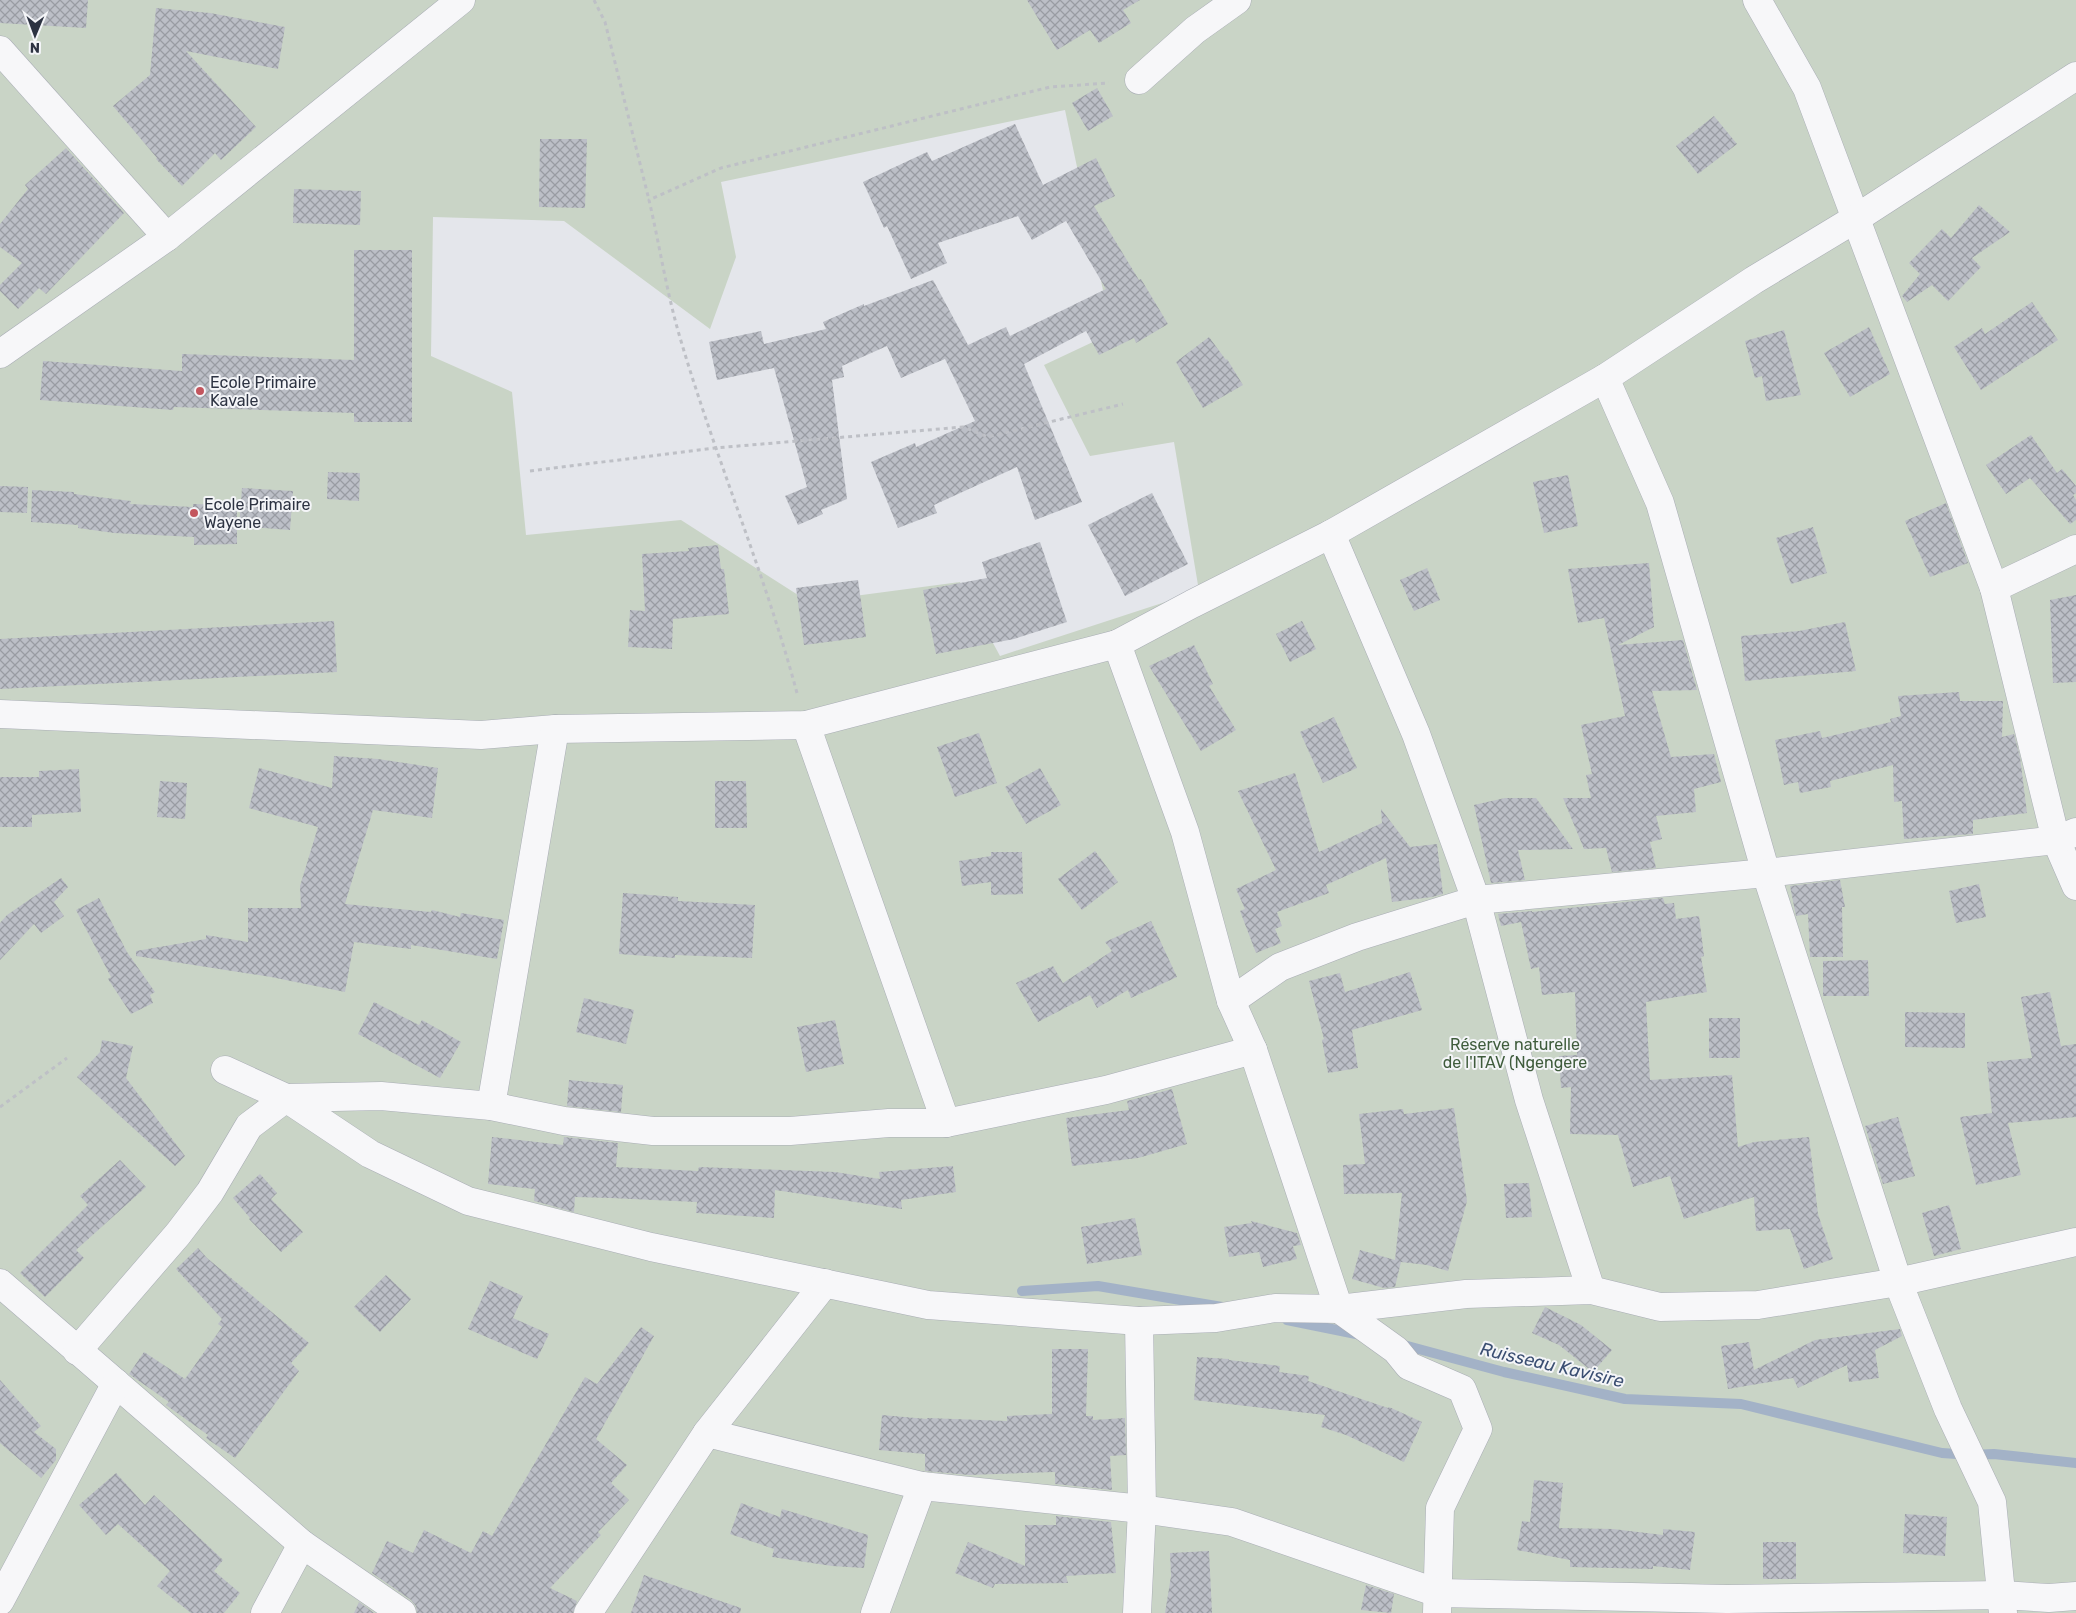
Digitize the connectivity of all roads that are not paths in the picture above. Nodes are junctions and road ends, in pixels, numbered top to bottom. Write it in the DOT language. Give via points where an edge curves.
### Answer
graph roads {
  1 [pos="461,0"];
  2 [pos="1238,0"];
  3 [pos="1757,0"];
  4 [pos="0,50"];
  5 [pos="2076,76"];
  6 [pos="1139,80"];
  7 [pos="1855,219"];
  8 [pos="167,237"];
  9 [pos="0,354"];
  10 [pos="1605,378"];
  11 [pos="1331,534"];
  12 [pos="2076,549"];
  13 [pos="1994,588"];
  14 [pos="1117,644"];
  15 [pos="0,714"];
  16 [pos="806,725"];
  17 [pos="555,729"];
  18 [pos="2066,836"];
  19 [pos="1766,873"];
  20 [pos="2076,886"];
  21 [pos="1476,900"];
  22 [pos="1231,1001"];
  23 [pos="1254,1050"];
  24 [pos="225,1070"];
  25 [pos="286,1098"];
  26 [pos="491,1106"];
  27 [pos="946,1123"];
  28 [pos="2076,1242"];
  29 [pos="1898,1282"];
  30 [pos="0,1283"];
  31 [pos="825,1283"];
  32 [pos="1591,1290"];
  33 [pos="1339,1309"];
  34 [pos="1139,1321"];
  35 [pos="77,1351"];
  36 [pos="116,1383"];
  37 [pos="707,1433"];
  38 [pos="922,1486"];
  39 [pos="1142,1509"];
  40 [pos="302,1544"];
  41 [pos="2076,1596"];
  42 [pos="0,1601"];
  43 [pos="1437,1603"];
  44 [pos="2002,1604"];
  45 [pos="1726,1606"];
  46 [pos="265,1613"];
  47 [pos="402,1613"];
  48 [pos="588,1613"];
  49 [pos="875,1613"];
  50 [pos="1137,1613"];
  1 -- 8 [label="street"];
  2 -- 6 [label="street" via="1195,30"];
  3 -- 7 [label="street" via="1807,88"];
  4 -- 8 [label="street"];
  5 -- 7 [label="street"];
  7 -- 10 [label="street" via="1754,280"];
  7 -- 13 [label="street"];
  8 -- 9 [label="street"];
  10 -- 11 [label="street"];
  10 -- 19 [label="street" via="1660,503"];
  11 -- 14 [label="street"];
  11 -- 21 [label="street" via="1416,734"];
  12 -- 13 [label="street"];
  13 -- 18 [label="street"];
  14 -- 16 [label="street"];
  14 -- 22 [label="street" via="1186,832"];
  15 -- 17 [label="street" via="481,735"];
  16 -- 17 [label="street"];
  16 -- 27 [label="street"];
  17 -- 26 [label="street"];
  18 -- 19 [label="street"];
  18 -- 20 [label="street"];
  19 -- 21 [label="street"];
  19 -- 29 [label="street"];
  21 -- 22 [label="street" via="1358,937 1280,966"];
  21 -- 32 [label="street" via="1529,1100"];
  22 -- 23 [label="street"];
  23 -- 27 [label="street" via="1106,1090"];
  23 -- 33 [label="street"];
  24 -- 25 [label="street"];
  25 -- 26 [label="street" via="381,1096"];
  25 -- 31 [label="street" via="370,1154 468,1201 651,1246"];
  25 -- 35 [label="street" via="249,1126 210,1192 178,1234"];
  26 -- 27 [label="street" via="564,1121 653,1131 790,1131 889,1123"];
  28 -- 29 [label="street"];
  29 -- 32 [label="street" via="1758,1306 1660,1307"];
  29 -- 44 [label="street" via="1948,1409 1992,1502"];
  30 -- 35 [label="street"];
  31 -- 34 [label="street" via="928,1305"];
  31 -- 37 [label="street"];
  32 -- 33 [label="street" via="1466,1294"];
  33 -- 34 [label="street" via="1275,1308 1216,1318"];
  33 -- 43 [label="street" via="1396,1350 1409,1366 1462,1389 1478,1429 1440,1508"];
  34 -- 39 [label="street"];
  35 -- 36 [label="street"];
  36 -- 40 [label="street"];
  36 -- 42 [label="street"];
  37 -- 38 [label="street"];
  37 -- 48 [label="street"];
  38 -- 39 [label="street"];
  38 -- 49 [label="street"];
  39 -- 43 [label="street" via="1232,1522"];
  39 -- 50 [label="street"];
  40 -- 46 [label="street"];
  40 -- 47 [label="street"];
  41 -- 44 [label="street"];
  43 -- 45 [label="street"];
  44 -- 45 [label="street"];
}
